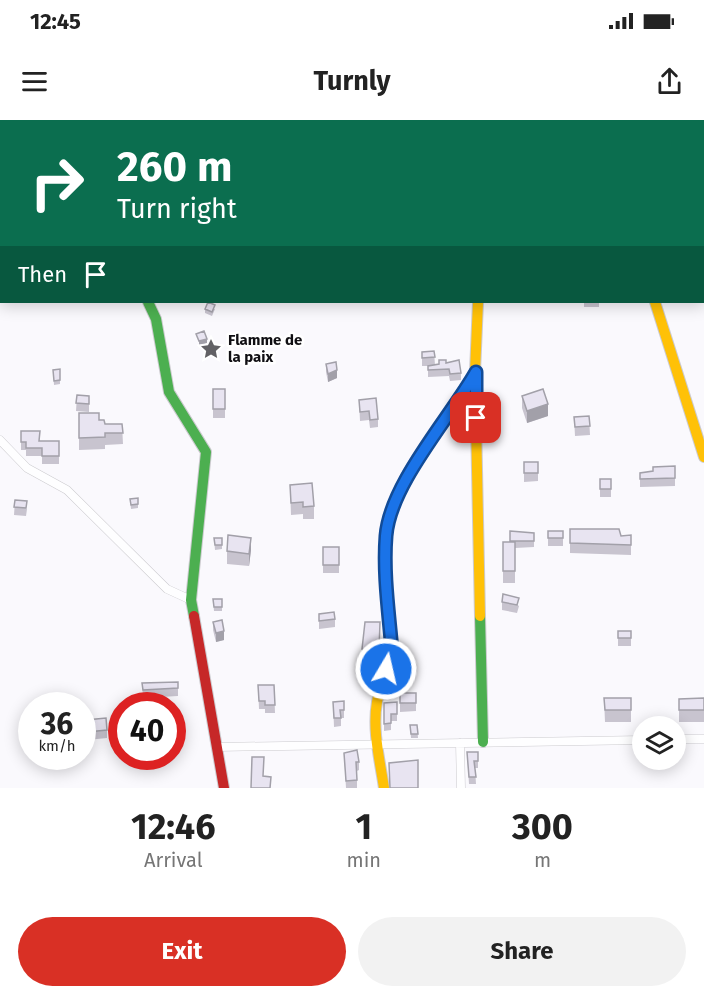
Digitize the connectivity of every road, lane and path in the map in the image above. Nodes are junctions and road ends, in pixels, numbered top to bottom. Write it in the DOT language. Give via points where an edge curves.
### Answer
graph roads {
  1 [pos="148,303"];
  2 [pos="478,303"];
  3 [pos="655,303"];
  4 [pos="476,372"];
  5 [pos="0,440"];
  6 [pos="704,457"];
  7 [pos="191,600"];
  8 [pos="686,739"];
  9 [pos="704,739"];
  10 [pos="632,740"];
  11 [pos="483,742"];
  12 [pos="460,743"];
  13 [pos="376,744"];
  14 [pos="218,747"];
  15 [pos="224,788"];
  16 [pos="384,788"];
  17 [pos="461,788"];
  1 -- 7 [label="street" via="156,319 169,392 206,452"];
  2 -- 4 [label="street"];
  3 -- 6 [label="street"];
  4 -- 11 [label="street"];
  4 -- 13 [label="street" via="397,499 386,535 392,651 376,705"];
  5 -- 7 [label="street" via="27,468 67,490 168,589"];
  7 -- 14 [label="street"];
  8 -- 9 [label="street"];
  10 -- 11 [label="street"];
  11 -- 12 [label="street"];
  12 -- 13 [label="street"];
  12 -- 17 [label="street"];
  13 -- 14 [label="street"];
  13 -- 16 [label="street"];
  14 -- 15 [label="street"];
}
